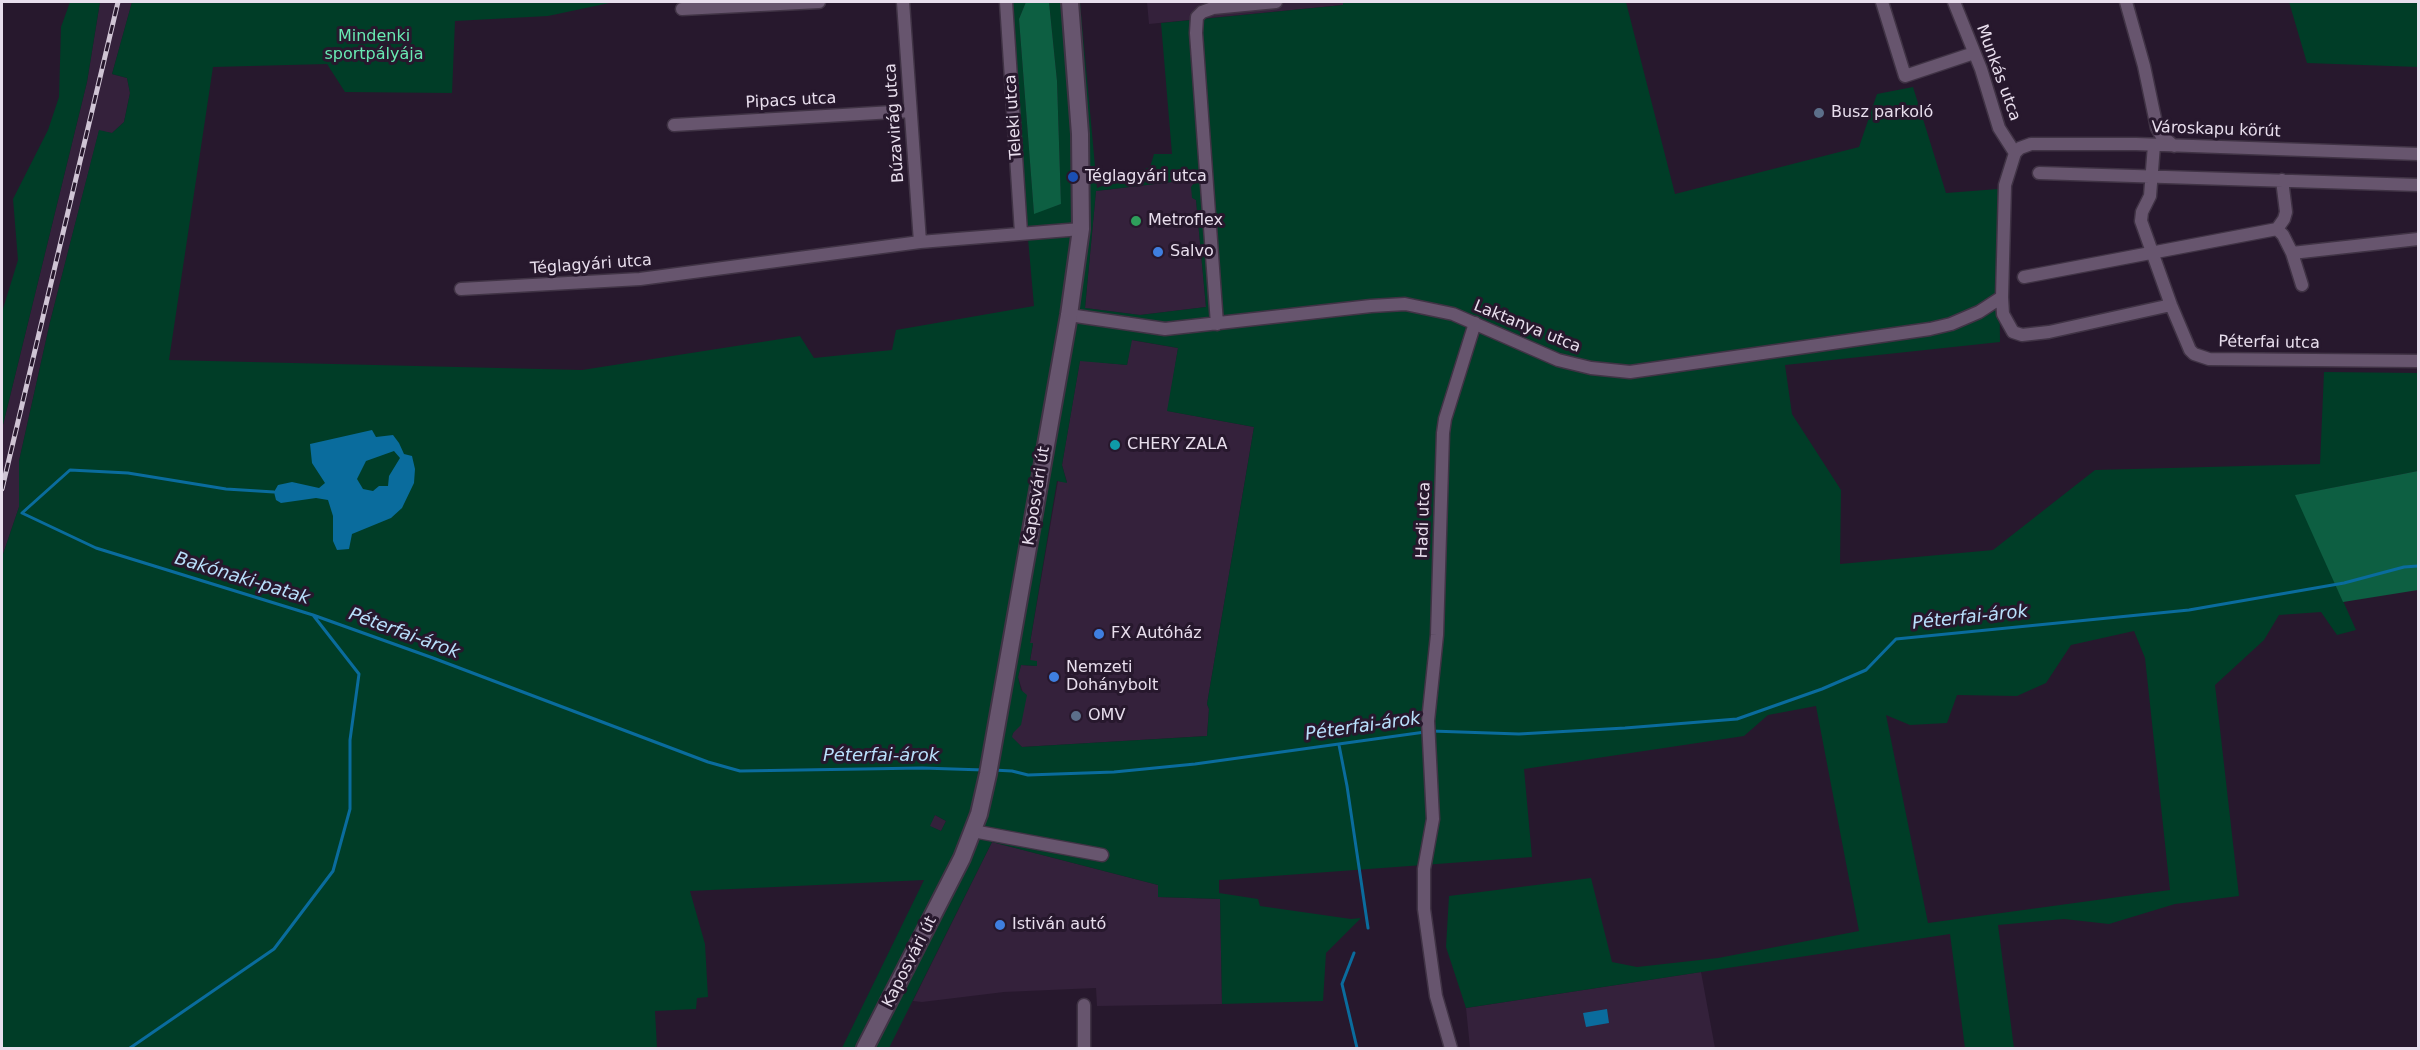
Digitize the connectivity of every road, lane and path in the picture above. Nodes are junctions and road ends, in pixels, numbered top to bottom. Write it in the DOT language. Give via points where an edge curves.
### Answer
graph roads {
  1 [pos="819,2"];
  2 [pos="903,2"];
  3 [pos="1006,2"];
  4 [pos="1070,2"];
  5 [pos="1276,2"];
  6 [pos="1882,2"];
  7 [pos="1954,2"];
  8 [pos="2126,2"];
  9 [pos="682,9"];
  10 [pos="1974,53"];
  11 [pos="910,111"];
  12 [pos="2156,120"];
  13 [pos="674,125"];
  14 [pos="2136,144"];
  15 [pos="2154,145"];
  16 [pos="2174,146"];
  17 [pos="2015,153"];
  18 [pos="2418,154"];
  19 [pos="2039,173"];
  20 [pos="2152,176"];
  21 [pos="2282,180"];
  22 [pos="2418,185"];
  23 [pos="1081,229"];
  24 [pos="2277,229"];
  25 [pos="1022,233"];
  26 [pos="2418,239"];
  27 [pos="920,242"];
  28 [pos="2292,253"];
  29 [pos="2153,254"];
  30 [pos="2024,277"];
  31 [pos="2302,285"];
  32 [pos="461,290"];
  33 [pos="2002,297"];
  34 [pos="2170,305"];
  35 [pos="1069,315"];
  36 [pos="1475,323"];
  37 [pos="1217,324"];
  38 [pos="2418,361"];
  39 [pos="973,831"];
  40 [pos="1102,855"];
  41 [pos="1084,1005"];
  42 [pos="865,1048"];
  43 [pos="1084,1048"];
  44 [pos="1451,1048"];
  1 -- 9 [label="street"];
  2 -- 11 [label="street, Búzavirág utca"];
  3 -- 25 [label="street, Teleki utca"];
  4 -- 23 [label="main road" via="1080,134"];
  5 -- 37 [label="street" via="1213,8 1197,17"];
  6 -- 10 [label="street" via="1905,76"];
  7 -- 10 [label="street, Munkás utca"];
  8 -- 12 [label="street"];
  10 -- 17 [label="street, Munkás utca" via="1999,128"];
  11 -- 13 [label="street, Pipacs utca"];
  11 -- 27 [label="street, Búzavirág utca"];
  12 -- 14 [label="street" via="2150,135"];
  12 -- 16 [label="street" via="2161,135"];
  14 -- 15 [label="street, Városkapu körút"];
  14 -- 17 [label="street, Városkapu körút" via="2031,144"];
  15 -- 16 [label="street, Városkapu körút"];
  15 -- 20 [label="street, Péterfai utca"];
  16 -- 18 [label="street, Városkapu körút"];
  17 -- 33 [label="street" via="2005,185"];
  19 -- 20 [label="street"];
  20 -- 21 [label="street"];
  20 -- 29 [label="street, Péterfai utca" via="2150,196 2141,216"];
  21 -- 22 [label="street"];
  21 -- 24 [label="street" via="2286,212"];
  23 -- 25 [label="street, Téglagyári utca"];
  23 -- 35 [label="main road, Kaposvári út"];
  24 -- 28 [label="street"];
  24 -- 29 [label="street"];
  25 -- 27 [label="street, Téglagyári utca"];
  26 -- 28 [label="street"];
  27 -- 32 [label="street, Téglagyári utca" via="640,279"];
  28 -- 31 [label="street"];
  29 -- 30 [label="street"];
  29 -- 34 [label="street, Péterfai utca"];
  33 -- 34 [label="street" via="2008,324 2013,332 2022,335"];
  33 -- 36 [label="street, Laktanya utca" via="1979,312 1930,329 1630,372 1558,360"];
  34 -- 38 [label="street, Péterfai utca" via="2190,350 2204,358"];
  35 -- 37 [label="street, Laktanya utca" via="1158,329"];
  35 -- 39 [label="main road, Kaposvári út" via="990,768"];
  36 -- 37 [label="street, Laktanya utca" via="1426,307 1390,304"];
  36 -- 44 [label="street, Hadi utca" via="1444,426 1437,635 1427,739 1433,819 1424,869 1424,909 1436,996"];
  39 -- 40 [label="street"];
  39 -- 42 [label="main road, Kaposvári út" via="954,876"];
  41 -- 43 [label="street"];
}
